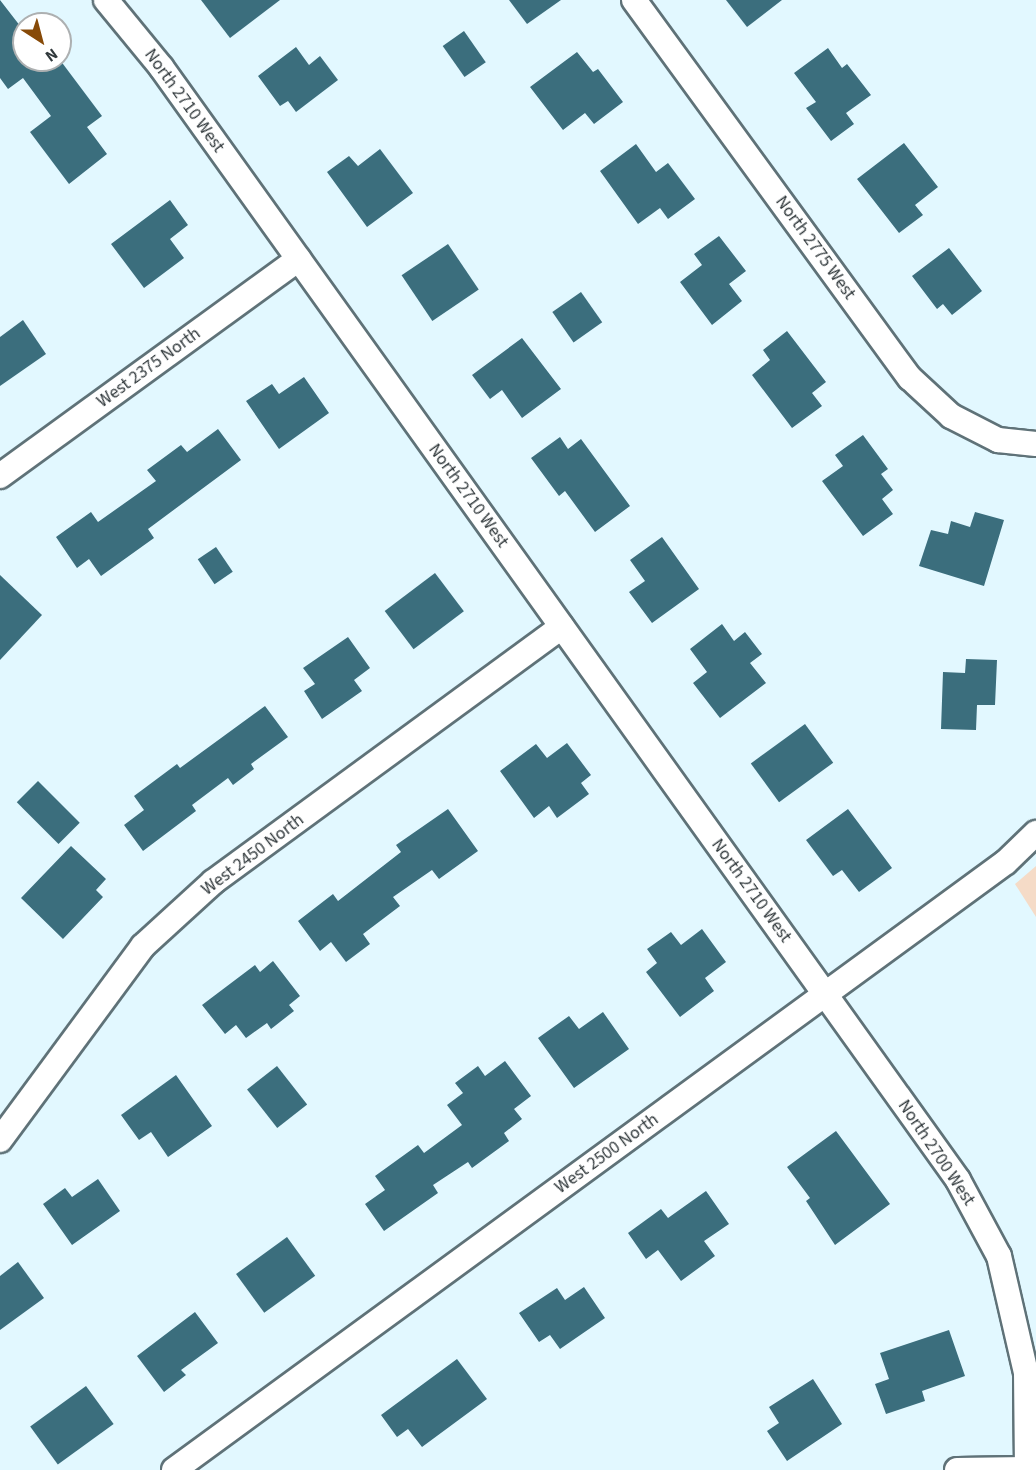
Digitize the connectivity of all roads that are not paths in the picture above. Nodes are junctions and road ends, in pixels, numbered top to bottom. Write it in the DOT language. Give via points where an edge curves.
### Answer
graph roads {
  1 [pos="106,0"];
  2 [pos="634,0"];
  3 [pos="299,259"];
  4 [pos="1036,444"];
  5 [pos="0,476"];
  6 [pos="562,627"];
  7 [pos="1036,833"];
  8 [pos="825,995"];
  9 [pos="0,1140"];
  10 [pos="1027,1469"];
  11 [pos="174,1470"];
  12 [pos="957,1470"];
  1 -- 3 [label="street, North 2710 West" via="161,67"];
  2 -- 4 [label="street, North 2775 West" via="910,378 951,416 998,440"];
  3 -- 5 [label="street, West 2375 North"];
  3 -- 6 [label="street, North 2710 West"];
  6 -- 8 [label="street, North 2710 West"];
  6 -- 9 [label="street, West 2450 North" via="213,882 143,946"];
  7 -- 8 [label="street, West 2500 North" via="1006,862"];
  8 -- 10 [label="street, North 2700 West" via="958,1180 999,1256 1026,1373"];
  8 -- 11 [label="street, West 2500 North"];
  10 -- 12 [label="street"];
}
